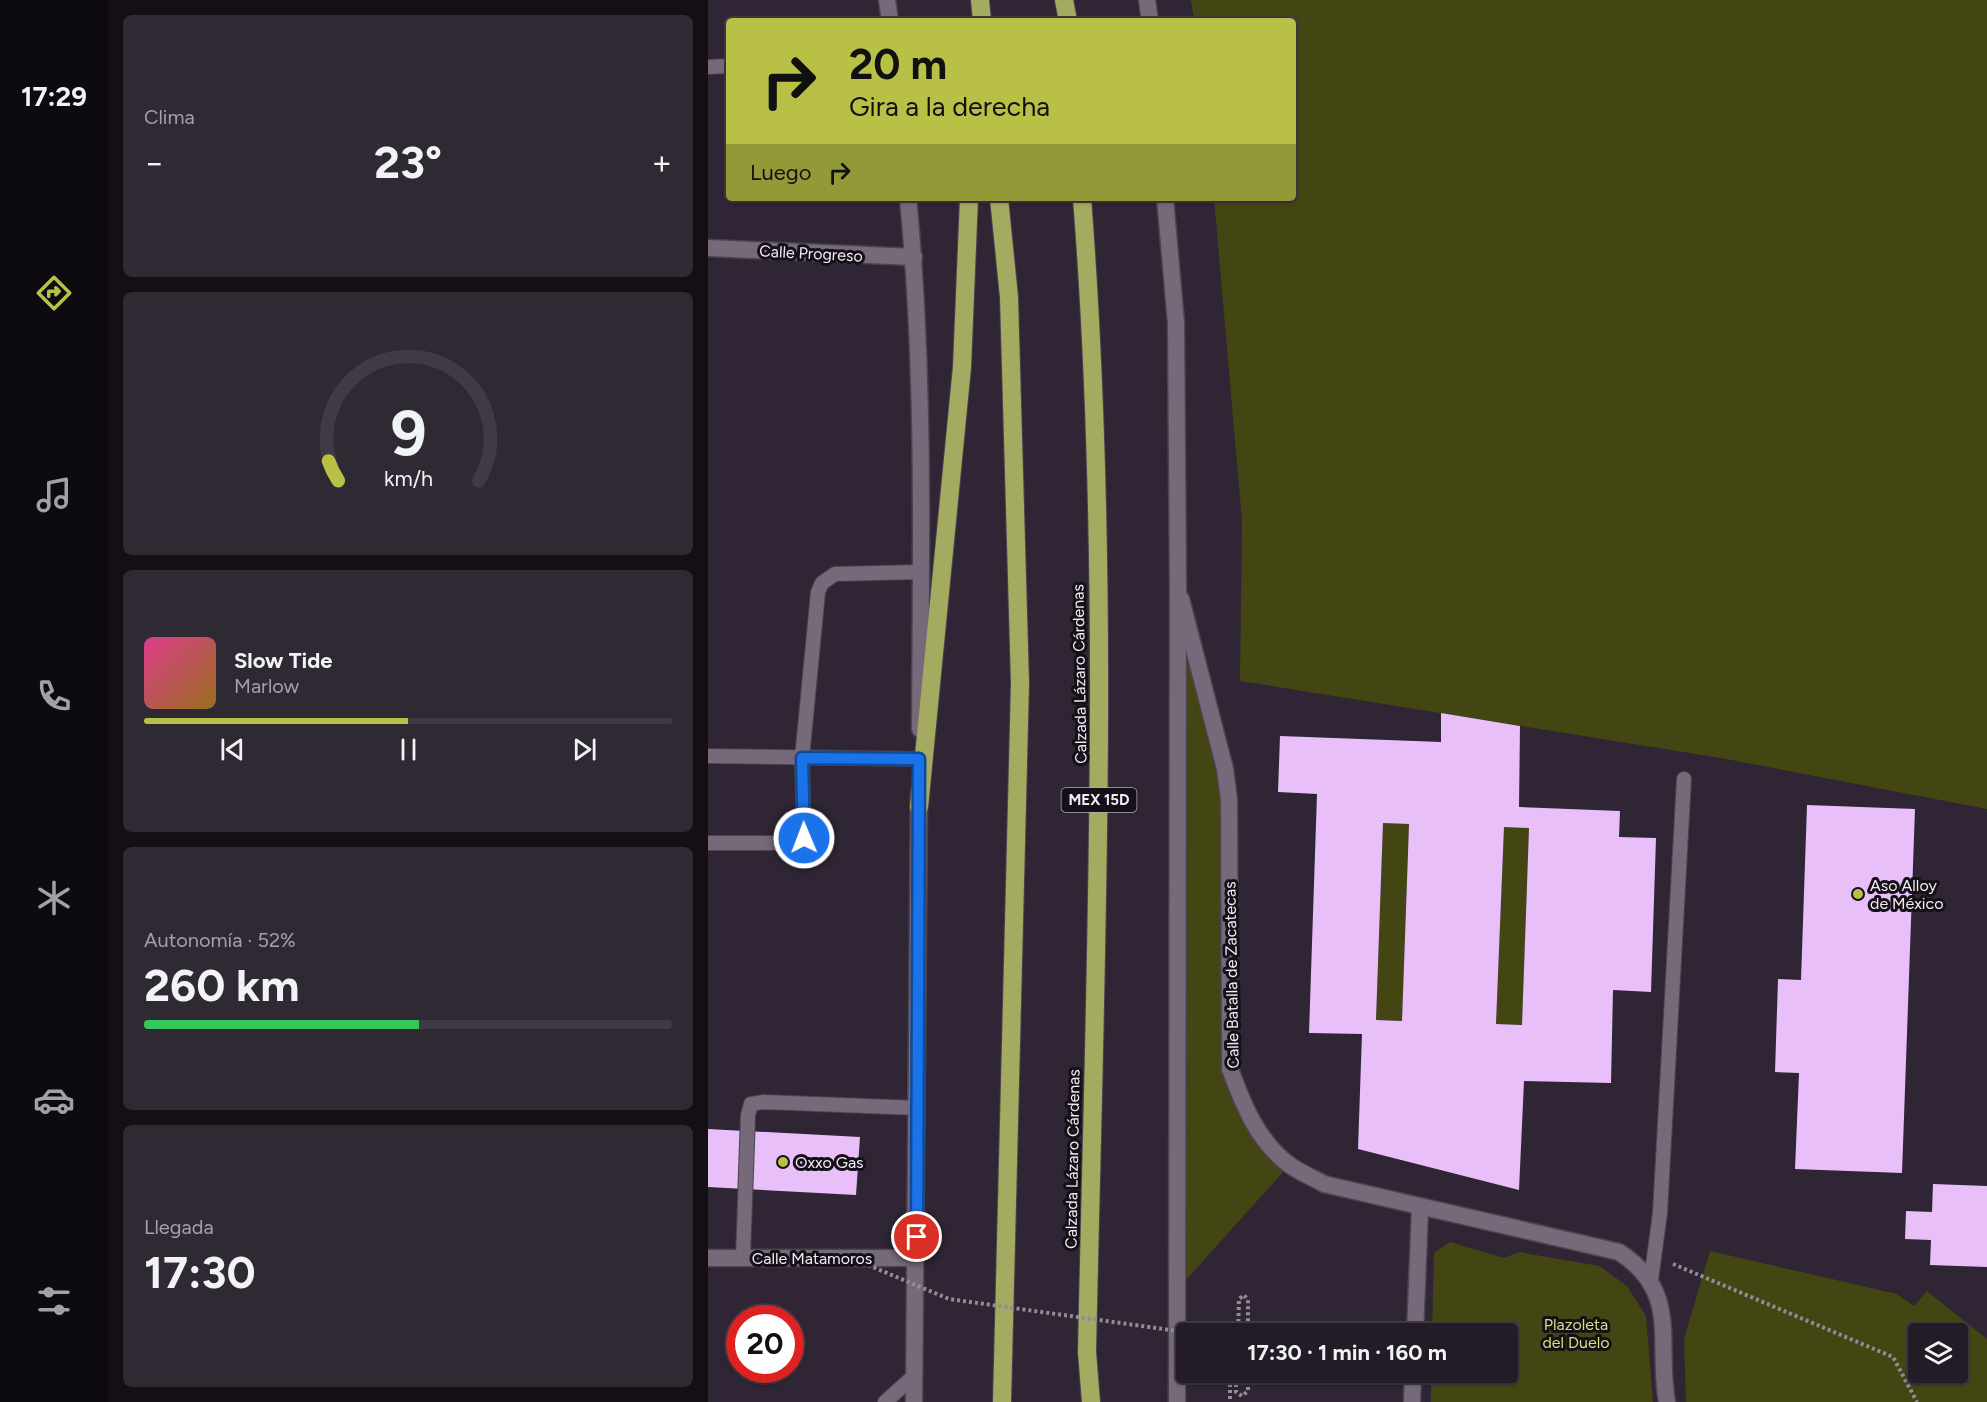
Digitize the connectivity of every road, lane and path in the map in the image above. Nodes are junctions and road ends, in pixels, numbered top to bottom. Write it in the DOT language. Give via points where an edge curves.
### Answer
graph roads {
  1 [pos="887,0"];
  2 [pos="970,0"];
  3 [pos="980,0"];
  4 [pos="1065,0"];
  5 [pos="1146,0"];
  6 [pos="890,18"];
  7 [pos="970,18"];
  8 [pos="982,18"];
  9 [pos="1068,18"];
  10 [pos="1149,18"];
  11 [pos="726,66"];
  12 [pos="708,67"];
  13 [pos="908,201"];
  14 [pos="969,201"];
  15 [pos="999,201"];
  16 [pos="1082,201"];
  17 [pos="1165,201"];
  18 [pos="708,248"];
  19 [pos="914,257"];
  20 [pos="921,572"];
  21 [pos="1178,587"];
  22 [pos="708,756"];
  23 [pos="802,758"];
  24 [pos="919,759"];
  25 [pos="1684,778"];
  26 [pos="919,807"];
  27 [pos="708,843"];
  28 [pos="918,1107"];
  29 [pos="1420,1208"];
  30 [pos="1654,1257"];
  31 [pos="708,1258"];
  32 [pos="743,1258"];
  33 [pos="916,1258"];
  34 [pos="868,1265"];
  35 [pos="1651,1280"];
  36 [pos="1238,1323"];
  37 [pos="1248,1323"];
  38 [pos="1415,1323"];
  39 [pos="1176,1331"];
  40 [pos="914,1376"];
  41 [pos="1230,1383"];
  42 [pos="1236,1383"];
  43 [pos="1248,1383"];
  44 [pos="1413,1383"];
  45 [pos="885,1402"];
  46 [pos="914,1402"];
  47 [pos="1002,1402"];
  48 [pos="1091,1402"];
  49 [pos="1177,1402"];
  50 [pos="1230,1402"];
  51 [pos="1412,1402"];
  52 [pos="1666,1402"];
  53 [pos="1917,1402"];
  1 -- 6 [label="main road"];
  2 -- 7 [label="highway"];
  3 -- 8 [label="highway"];
  4 -- 9 [label="highway"];
  5 -- 10 [label="main road"];
  11 -- 12 [label="lane"];
  13 -- 19 [label="main road"];
  14 -- 26 [label="highway" via="961,379"];
  15 -- 47 [label="highway" via="1009,297 1020,683"];
  16 -- 48 [label="highway, Calzada Lázaro Cárdenas / MEX 15D" via="1093,342 1101,732 1087,1352"];
  17 -- 21 [label="main road" via="1176,323"];
  18 -- 19 [label="main road, Calle Progreso"];
  19 -- 20 [label="main road"];
  20 -- 23 [label="lane" via="835,574 822,583"];
  20 -- 24 [label="main road"];
  21 -- 29 [label="main road, Calle Batalla de Zacatecas" via="1225,769 1229,800 1230,1069 1245,1110 1265,1140 1287,1163 1306,1174 1324,1184"];
  21 -- 49 [label="main road"];
  22 -- 23 [label="lane"];
  23 -- 24 [label="lane"];
  23 -- 27 [label="lane" via="804,838 796,843"];
  24 -- 26 [label="main road"];
  25 -- 30 [label="lane" via="1660,1213"];
  26 -- 28 [label="main road"];
  28 -- 32 [label="lane" via="751,1104"];
  28 -- 33 [label="main road"];
  29 -- 35 [label="main road, Calle Batalla de Zacatecas" via="1619,1252"];
  29 -- 38 [label="main road"];
  30 -- 35 [label="lane"];
  30 -- 53 [label="path" via="1893,1357"];
  31 -- 32 [label="main road, Calle Matamoros"];
  32 -- 33 [label="main road, Calle Matamoros"];
  33 -- 40 [label="main road"];
  34 -- 39 [label="path, bridge" via="949,1299"];
  35 -- 52 [label="main road, Calle Batalla de Zacatecas" via="1663,1319"];
  36 -- 37 [label="path" via="1239,1299 1244,1295 1248,1300"];
  40 -- 45 [label="lane"];
  40 -- 46 [label="main road"];
  41 -- 50 [label="path"];
  42 -- 43 [label="path" via="1236,1392 1242,1396 1248,1391"];
  44 -- 51 [label="main road"];
}
